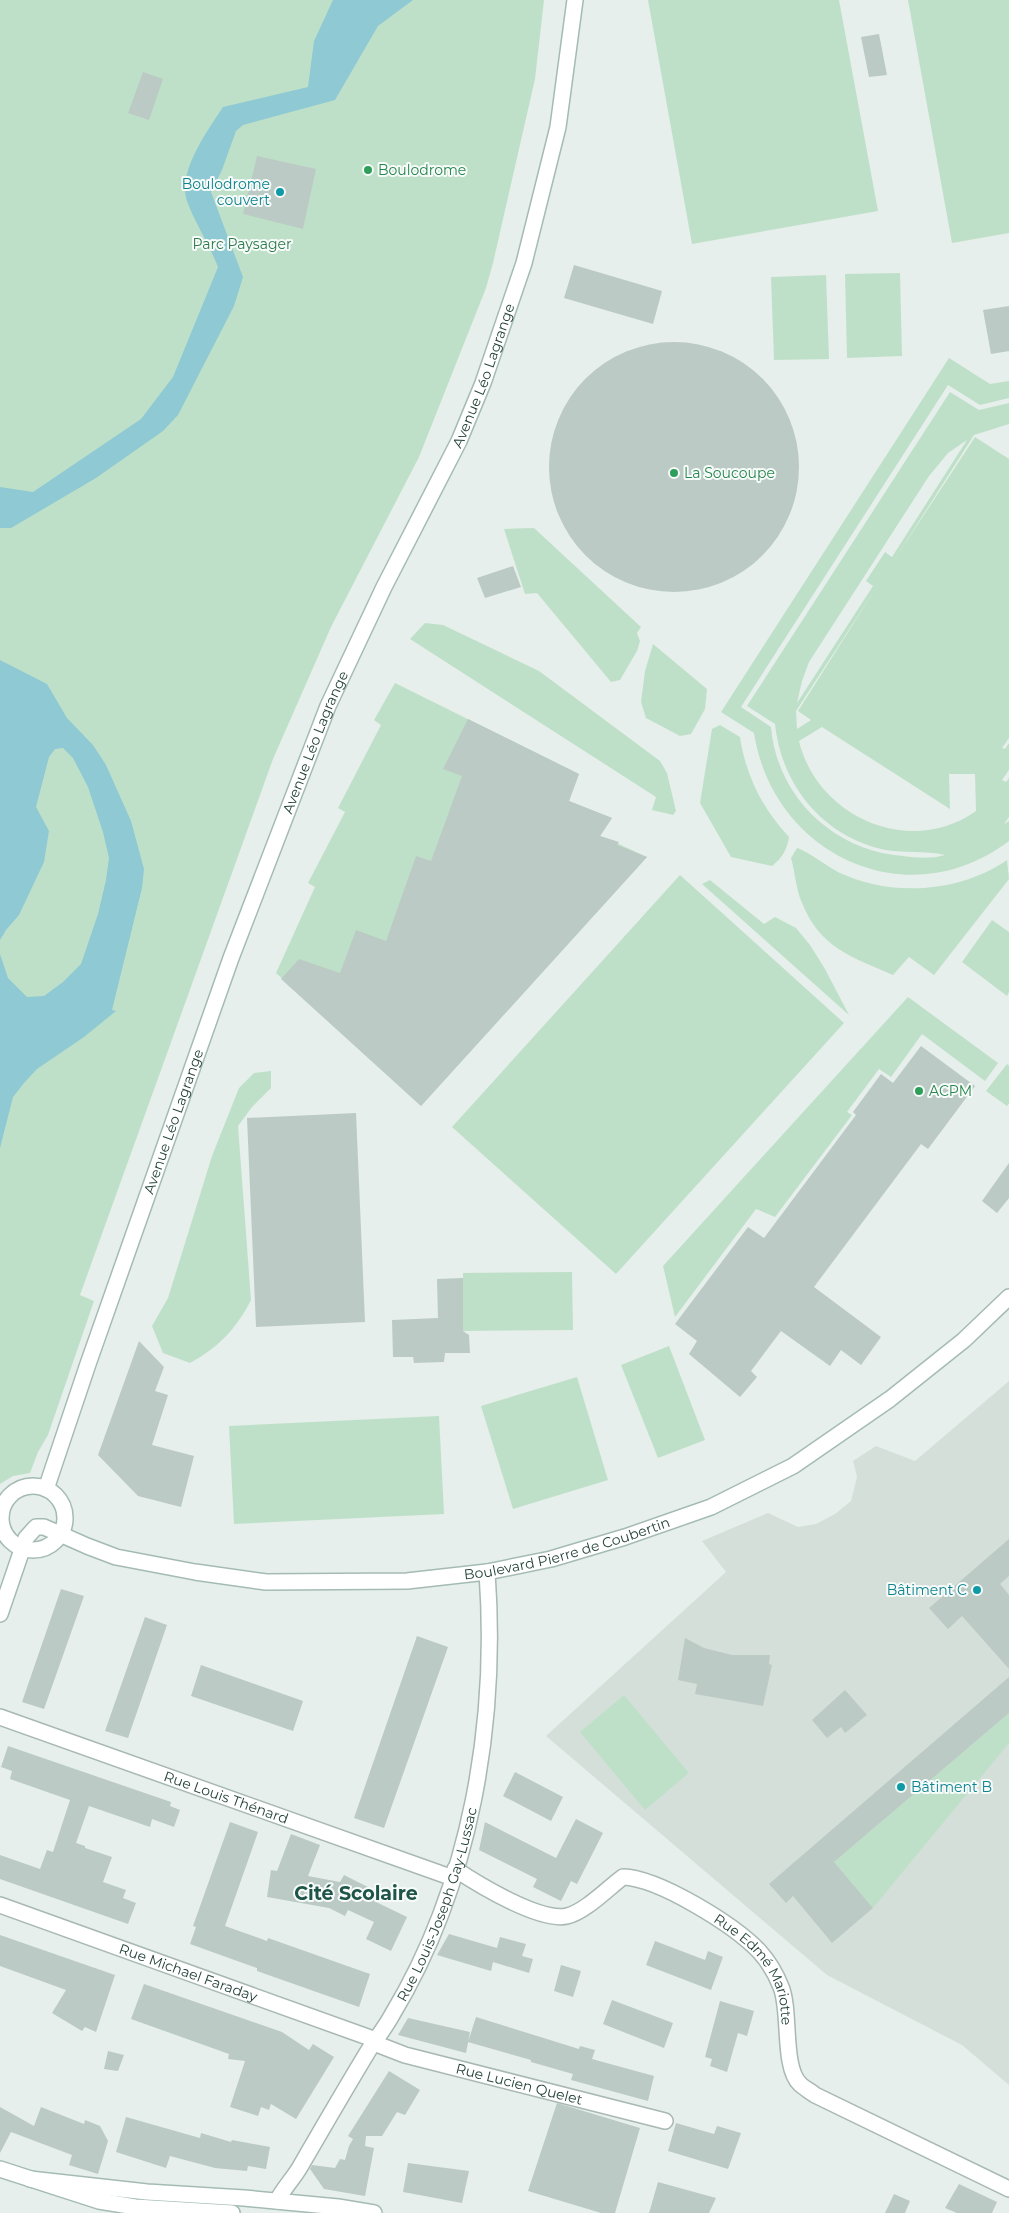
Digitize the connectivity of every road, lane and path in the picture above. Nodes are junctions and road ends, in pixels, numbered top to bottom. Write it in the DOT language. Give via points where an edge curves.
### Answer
graph roads {
  1 [pos="575,0"];
  2 [pos="1009,1297"];
  3 [pos="46,1489"];
  4 [pos="1,1515"];
  5 [pos="60,1535"];
  6 [pos="23,1548"];
  7 [pos="488,1572"];
  8 [pos="0,1614"];
  9 [pos="0,1717"];
  10 [pos="454,1874"];
  11 [pos="0,1905"];
  12 [pos="375,2042"];
  13 [pos="666,2121"];
  14 [pos="0,2169"];
  15 [pos="30,2179"];
  16 [pos="1009,2189"];
  17 [pos="277,2201"];
  18 [pos="195,2212"];
  19 [pos="232,2213"];
  20 [pos="374,2213"];
  1 -- 3 [label="street, Avenue Léo Lagrange" via="558,127 524,263 486,374 459,440 328,706 231,958"];
  2 -- 7 [label="street, Boulevard Pierre de Coubertin" via="964,1340 890,1399 793,1466 686,1516 551,1559"];
  3 -- 4 [label="street" via="36,1486 16,1491 8,1498"];
  3 -- 5 [label="street" via="62,1503 65,1519"];
  4 -- 6 [label="street" via="4,1532"];
  5 -- 6 [label="street" via="44,1548"];
  5 -- 6 [label="street, Boulevard Pierre de Coubertin" via="44,1527 36,1527"];
  5 -- 7 [label="street, Boulevard Pierre de Coubertin" via="116,1557 266,1582 407,1581"];
  6 -- 8 [label="street"];
  7 -- 10 [label="street, Rue Louis-Joseph Gay-Lussac" via="488,1691 482,1755"];
  9 -- 10 [label="street, Rue Louis Thénard"];
  10 -- 12 [label="street, Rue Louis-Joseph Gay-Lussac" via="422,1961"];
  10 -- 16 [label="street, Rue Edmé Mariotte" via="546,1916 568,1916 579,1911 623,1877 656,1884 698,1907 737,1932 771,1966 782,1989 792,2070 798,2083 815,2095"];
  11 -- 12 [label="street, Rue Michael Faraday"];
  12 -- 13 [label="street, Rue Lucien Quelet" via="405,2055"];
  12 -- 17 [label="street, Rue Louis-Joseph Gay-Lussac"];
  14 -- 15 [label="street"];
  15 -- 17 [label="street" via="146,2192"];
  15 -- 18 [label="street" via="99,2201"];
  17 -- 20 [label="street"];
  18 -- 19 [label="street"];
}
